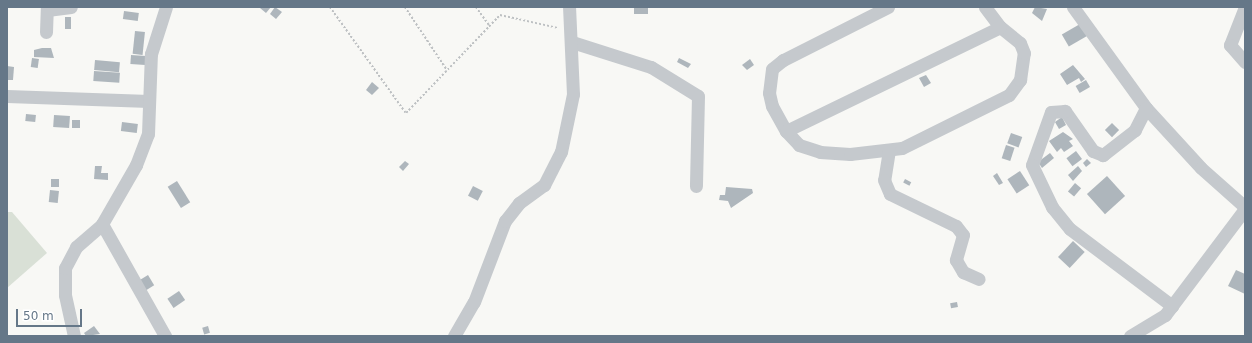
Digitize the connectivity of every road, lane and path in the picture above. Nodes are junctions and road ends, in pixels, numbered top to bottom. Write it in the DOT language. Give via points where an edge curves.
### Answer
graph roads {
  1 [pos="71,7"];
  2 [pos="166,7"];
  3 [pos="330,7"];
  4 [pos="405,7"];
  5 [pos="476,7"];
  6 [pos="569,7"];
  7 [pos="888,7"];
  8 [pos="985,7"];
  9 [pos="1073,7"];
  10 [pos="1245,7"];
  11 [pos="47,9"];
  12 [pos="490,26"];
  13 [pos="1000,27"];
  14 [pos="46,32"];
  15 [pos="571,37"];
  16 [pos="1245,62"];
  17 [pos="447,70"];
  18 [pos="7,96"];
  19 [pos="149,101"];
  20 [pos="1146,108"];
  21 [pos="786,131"];
  22 [pos="889,150"];
  23 [pos="696,186"];
  24 [pos="1245,208"];
  25 [pos="102,224"];
  26 [pos="979,279"];
  27 [pos="1172,306"];
  28 [pos="74,336"];
  29 [pos="165,336"];
  30 [pos="454,336"];
  31 [pos="1130,336"];
  1 -- 11 [label="street"];
  2 -- 19 [label="street" via="151,54"];
  3 -- 17 [label="path" via="406,113"];
  4 -- 17 [label="path"];
  5 -- 12 [label="path"];
  6 -- 15 [label="street"];
  7 -- 21 [label="street" via="783,60 772,69 769,93"];
  8 -- 13 [label="street"];
  9 -- 20 [label="street"];
  10 -- 16 [label="street" via="1230,44"];
  11 -- 14 [label="street"];
  12 -- 15 [label="path" via="500,15"];
  12 -- 17 [label="path"];
  13 -- 21 [label="street"];
  13 -- 22 [label="street" via="1013,35 1024,53 1020,80 1009,95 918,141"];
  15 -- 23 [label="street" via="651,68 698,96"];
  15 -- 30 [label="street" via="572,94 559,157 544,185 519,203 506,221 474,302"];
  18 -- 19 [label="street"];
  19 -- 25 [label="street" via="148,134 136,165"];
  20 -- 24 [label="street" via="1201,168"];
  20 -- 27 [label="street" via="1135,130 1103,154 1093,151 1065,111 1051,112 1032,165 1052,207 1070,229"];
  21 -- 22 [label="street" via="799,145 820,152 850,154"];
  22 -- 26 [label="street" via="884,180 890,194 956,226 963,235 956,260 963,272"];
  24 -- 27 [label="street"];
  25 -- 28 [label="street" via="76,247 65,268 66,295"];
  25 -- 29 [label="street"];
  27 -- 31 [label="street" via="1165,315"];
}
